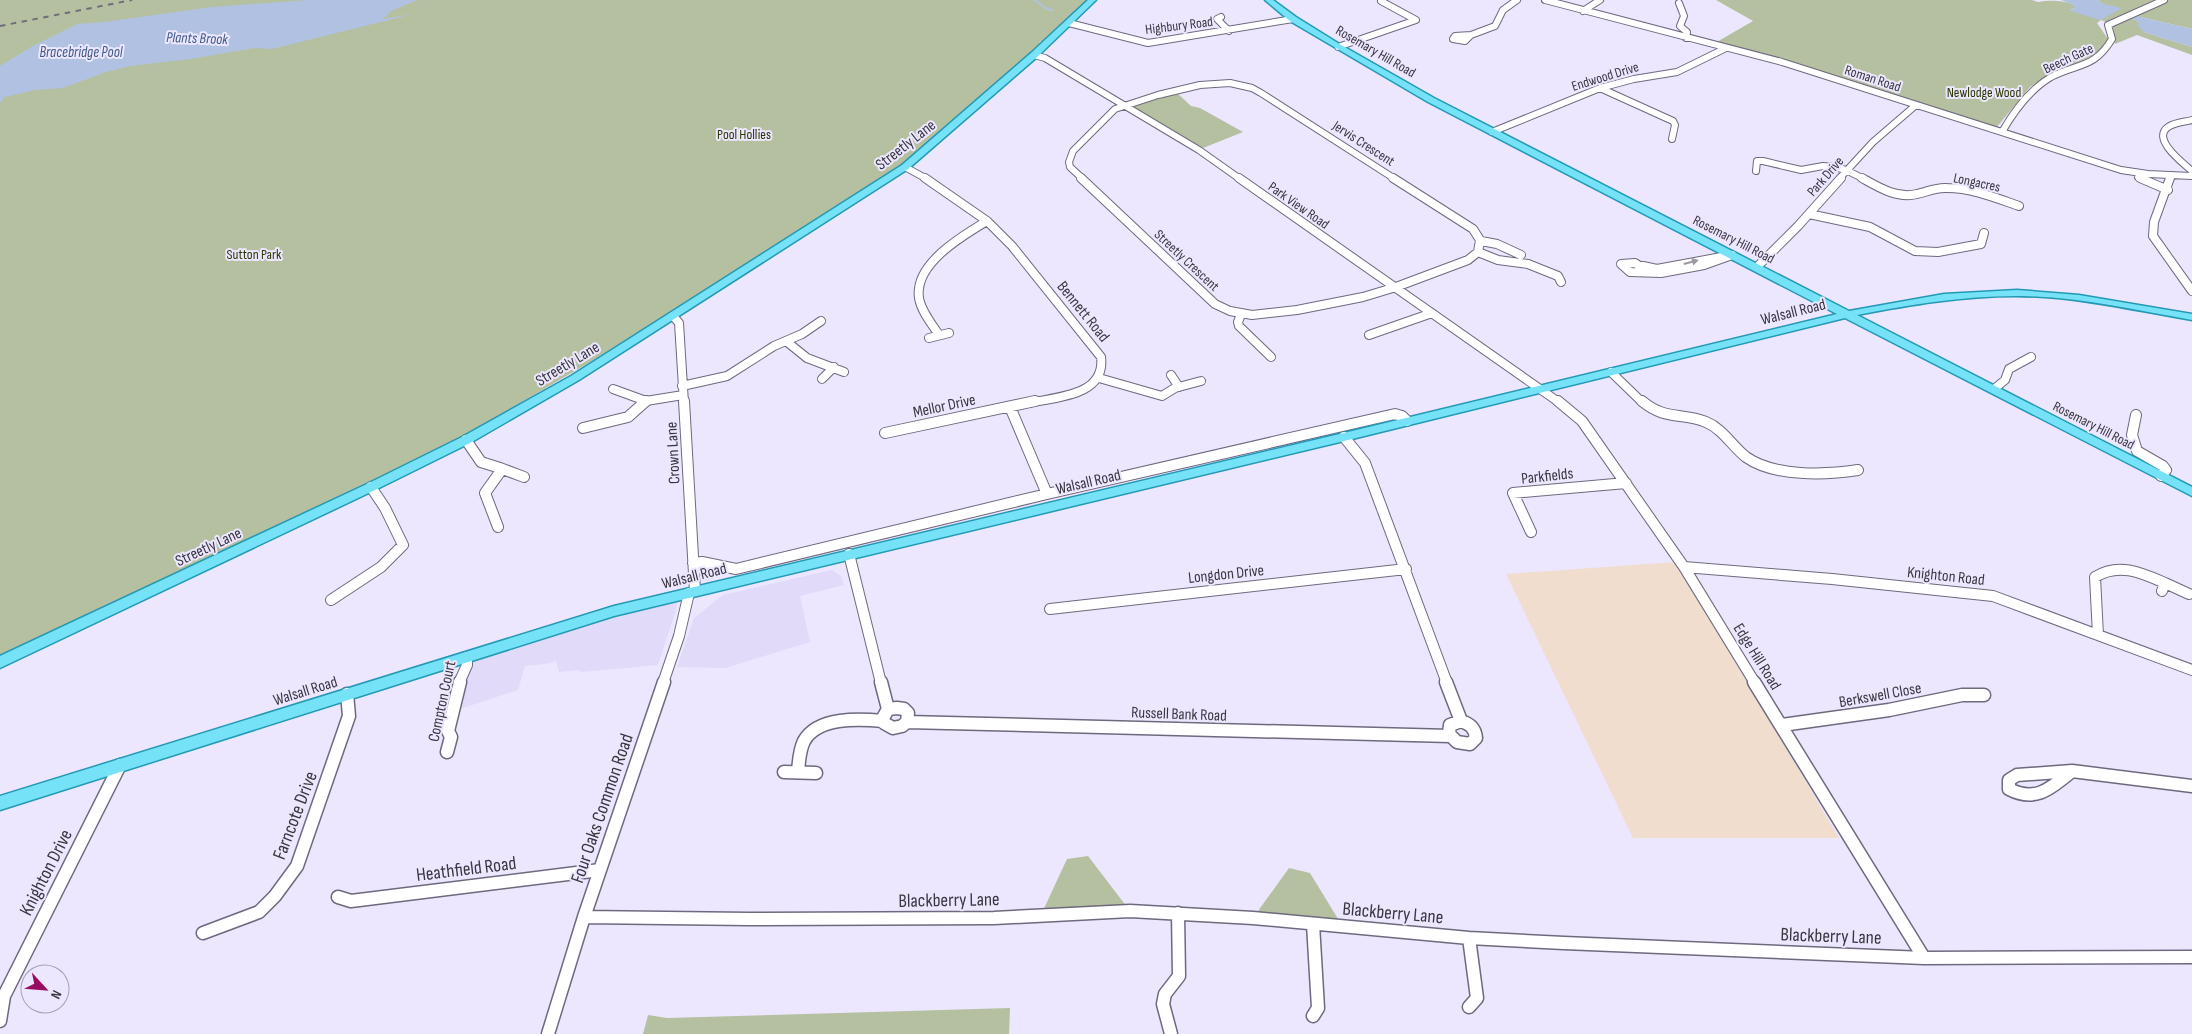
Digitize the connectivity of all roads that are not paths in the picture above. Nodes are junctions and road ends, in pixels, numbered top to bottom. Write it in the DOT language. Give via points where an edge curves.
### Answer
graph roads {
  1 [pos="1092,0"];
  2 [pos="1270,0"];
  3 [pos="1517,0"];
  4 [pos="1545,0"];
  5 [pos="1600,0"];
  6 [pos="2164,0"];
  7 [pos="1381,1"];
  8 [pos="1690,7"];
  9 [pos="1583,10"];
  10 [pos="1221,17"];
  11 [pos="1293,19"];
  12 [pos="1069,22"];
  13 [pos="1229,31"];
  14 [pos="1471,35"];
  15 [pos="1686,38"];
  16 [pos="1338,47"];
  17 [pos="1726,48"];
  18 [pos="1034,55"];
  19 [pos="1600,88"];
  20 [pos="1916,105"];
  21 [pos="1125,106"];
  22 [pos="2192,120"];
  23 [pos="1666,130"];
  24 [pos="1674,131"];
  25 [pos="1492,132"];
  26 [pos="2002,132"];
  27 [pos="1672,139"];
  28 [pos="905,167"];
  29 [pos="1846,170"];
  30 [pos="2121,170"];
  31 [pos="1756,171"];
  32 [pos="2192,171"];
  33 [pos="2171,176"];
  34 [pos="2192,176"];
  35 [pos="2168,190"];
  36 [pos="2019,206"];
  37 [pos="1810,214"];
  38 [pos="987,221"];
  39 [pos="1984,234"];
  40 [pos="1481,241"];
  41 [pos="1478,252"];
  42 [pos="1521,255"];
  43 [pos="1732,255"];
  44 [pos="1757,267"];
  45 [pos="1645,268"];
  46 [pos="1568,275"];
  47 [pos="1396,288"];
  48 [pos="2192,291"];
  49 [pos="1432,313"];
  50 [pos="1241,314"];
  51 [pos="1848,314"];
  52 [pos="673,316"];
  53 [pos="2192,317"];
  54 [pos="814,324"];
  55 [pos="949,333"];
  56 [pos="939,335"];
  57 [pos="929,338"];
  58 [pos="786,341"];
  59 [pos="1376,342"];
  60 [pos="1271,357"];
  61 [pos="2031,357"];
  62 [pos="834,367"];
  63 [pos="844,372"];
  64 [pos="1611,372"];
  65 [pos="1170,375"];
  66 [pos="1099,378"];
  67 [pos="822,379"];
  68 [pos="1201,381"];
  69 [pos="1179,387"];
  70 [pos="613,389"];
  71 [pos="1541,390"];
  72 [pos="1994,390"];
  73 [pos="683,391"];
  74 [pos="646,401"];
  75 [pos="1010,407"];
  76 [pos="2136,414"];
  77 [pos="1407,421"];
  78 [pos="583,428"];
  79 [pos="885,433"];
  80 [pos="1344,437"];
  81 [pos="466,440"];
  82 [pos="500,468"];
  83 [pos="1858,470"];
  84 [pos="2161,476"];
  85 [pos="524,477"];
  86 [pos="1626,482"];
  87 [pos="371,487"];
  88 [pos="2192,492"];
  89 [pos="1047,494"];
  90 [pos="498,527"];
  91 [pos="1531,532"];
  92 [pos="849,554"];
  93 [pos="693,564"];
  94 [pos="1684,567"];
  95 [pos="1406,569"];
  96 [pos="692,592"];
  97 [pos="2189,594"];
  98 [pos="332,600"];
  99 [pos="1050,609"];
  100 [pos="2098,635"];
  101 [pos="467,657"];
  102 [pos="0,662"];
  103 [pos="2192,670"];
  104 [pos="347,694"];
  105 [pos="1984,695"];
  106 [pos="886,715"];
  107 [pos="1461,721"];
  108 [pos="907,722"];
  109 [pos="1782,725"];
  110 [pos="1450,736"];
  111 [pos="447,752"];
  112 [pos="120,765"];
  113 [pos="784,772"];
  114 [pos="798,772"];
  115 [pos="2072,772"];
  116 [pos="816,773"];
  117 [pos="2192,786"];
  118 [pos="1,805"];
  119 [pos="600,870"];
  120 [pos="338,897"];
  121 [pos="1178,913"];
  122 [pos="584,917"];
  123 [pos="1313,924"];
  124 [pos="203,933"];
  125 [pos="1469,938"];
  126 [pos="2192,957"];
  127 [pos="1924,958"];
  128 [pos="2,997"];
  129 [pos="1469,1007"];
  130 [pos="1313,1016"];
  131 [pos="0,1021"];
  132 [pos="548,1034"];
  133 [pos="1171,1034"];
  1 -- 12 [label="main road, Streetly Lane"];
  2 -- 11 [label="main road, Rosemary Hill Road"];
  3 -- 14 [label="street" via="1510,2 1495,26"];
  4 -- 9 [label="street, Roman Road"];
  5 -- 9 [label="street"];
  6 -- 26 [label="street, Beech Gate" via="2108,25 2112,39 2106,52 2098,60 2053,76 2036,88"];
  7 -- 16 [label="street" via="1416,20"];
  8 -- 15 [label="street" via="1680,4 1684,16 1680,26 1687,32"];
  9 -- 15 [label="street, Roman Road"];
  10 -- 13 [label="street" via="1217,19"];
  11 -- 13 [label="street, Highbury Road"];
  11 -- 16 [label="main road, Rosemary Hill Road"];
  12 -- 13 [label="street, Highbury Road" via="1148,43"];
  12 -- 18 [label="main road, Streetly Lane"];
  15 -- 17 [label="street, Roman Road"];
  16 -- 25 [label="main road, Rosemary Hill Road"];
  17 -- 19 [label="street, Endwood Drive" via="1677,72"];
  17 -- 20 [label="street, Roman Road" via="1782,62"];
  18 -- 21 [label="street, Park View Road" via="1045,58"];
  18 -- 28 [label="main road, Streetly Lane"];
  19 -- 24 [label="street" via="1670,119 1675,125"];
  19 -- 25 [label="street, Endwood Drive"];
  20 -- 26 [label="street, Roman Road"];
  20 -- 29 [label="street, Park Drive"];
  21 -- 40 [label="street, Jervis Crescent" via="1169,91 1205,84 1230,83 1252,88 1473,228"];
  21 -- 47 [label="street, Park View Road" via="1199,150"];
  21 -- 50 [label="street, Streetly Crescent" via="1109,113 1073,151 1070,167 1215,304"];
  22 -- 32 [label="street" via="2169,127 2163,134 2167,147"];
  23 -- 24 [label="street"];
  24 -- 27 [label="street"];
  25 -- 43 [label="main road, Rosemary Hill Road"];
  26 -- 30 [label="street, Roman Road"];
  28 -- 38 [label="street, Bennett Road"];
  28 -- 52 [label="main road, Streetly Lane"];
  29 -- 31 [label="street, Longacres" via="1823,166 1810,171 1795,170 1771,161 1757,161"];
  29 -- 36 [label="street, Longacres" via="1891,193 1908,196 1937,188 1954,189"];
  29 -- 37 [label="street, Park Drive"];
  30 -- 33 [label="street, Roman Road"];
  30 -- 35 [label="street"];
  33 -- 34 [label="street, Roman Road"];
  33 -- 35 [label="street"];
  35 -- 48 [label="street" via="2152,228 2153,236"];
  37 -- 39 [label="street" via="1870,227 1915,251 1962,249 1981,244"];
  37 -- 44 [label="street, Park Drive"];
  38 -- 56 [label="street" via="928,265 920,281 919,297"];
  38 -- 66 [label="street, Bennett Road" via="1012,246 1101,357 1104,368"];
  40 -- 41 [label="street"];
  40 -- 42 [label="street"];
  41 -- 46 [label="street" via="1498,260 1528,264 1559,279"];
  41 -- 47 [label="street" via="1468,260"];
  43 -- 44 [label="main road, Rosemary Hill Road"];
  43 -- 45 [label="street" via="1657,270"];
  44 -- 51 [label="main road, Rosemary Hill Road"];
  47 -- 49 [label="street, Park View Road"];
  47 -- 50 [label="street, Streetly Crescent" via="1296,310 1262,315"];
  49 -- 59 [label="street" via="1367,332"];
  49 -- 71 [label="street, Park View Road"];
  50 -- 60 [label="street" via="1239,326"];
  51 -- 53 [label="main road, Walsall Road" via="1926,299 1993,293 2041,294"];
  51 -- 64 [label="main road, Walsall Road"];
  51 -- 72 [label="main road, Rosemary Hill Road"];
  52 -- 73 [label="street, Crown Lane" via="678,323"];
  52 -- 81 [label="main road, Streetly Lane" via="575,378"];
  54 -- 58 [label="street"];
  55 -- 56 [label="street"];
  56 -- 57 [label="street"];
  58 -- 62 [label="street" via="807,358"];
  58 -- 73 [label="street" via="727,376"];
  61 -- 72 [label="street" via="2009,369 2005,380"];
  62 -- 63 [label="street"];
  62 -- 67 [label="street"];
  64 -- 71 [label="main road, Walsall Road"];
  64 -- 83 [label="street" via="1652,409 1664,415 1707,423 1758,465 1829,475"];
  65 -- 69 [label="street"];
  66 -- 69 [label="street" via="1158,399"];
  66 -- 75 [label="street" via="1075,393"];
  68 -- 69 [label="street"];
  70 -- 74 [label="street"];
  71 -- 77 [label="main road, Walsall Road"];
  71 -- 86 [label="street, Edge Hill Road" via="1582,421"];
  72 -- 84 [label="main road, Rosemary Hill Road"];
  73 -- 74 [label="street"];
  73 -- 93 [label="street, Crown Lane"];
  74 -- 78 [label="street" via="628,417"];
  75 -- 79 [label="street, Mellor Drive"];
  75 -- 89 [label="street"];
  76 -- 84 [label="street" via="2132,435 2137,451 2163,466 2166,470"];
  77 -- 80 [label="main road, Walsall Road"];
  77 -- 89 [label="street, Walsall Road" via="1395,414"];
  80 -- 92 [label="main road, Walsall Road"];
  80 -- 95 [label="street, Russell Bank Road" via="1365,463"];
  81 -- 82 [label="street" via="481,462"];
  81 -- 87 [label="main road, Streetly Lane"];
  82 -- 85 [label="street"];
  82 -- 90 [label="street" via="484,493"];
  84 -- 88 [label="main road, Rosemary Hill Road"];
  86 -- 91 [label="street, Parkfields" via="1513,494"];
  86 -- 94 [label="street, Edge Hill Road"];
  87 -- 98 [label="street" via="404,546 388,562"];
  87 -- 102 [label="main road, Streetly Lane"];
  89 -- 93 [label="street, Walsall Road" via="736,569 702,562"];
  92 -- 96 [label="main road, Walsall Road"];
  92 -- 106 [label="street"];
  93 -- 96 [label="street, Crown Lane"];
  94 -- 100 [label="street, Knighton Road" via="1994,596"];
  94 -- 109 [label="street, Edge Hill Road"];
  95 -- 99 [label="street, Longdon Drive"];
  95 -- 107 [label="street, Russell Bank Road"];
  96 -- 101 [label="main road, Walsall Road" via="614,611"];
  96 -- 119 [label="street, Four Oaks Common Road"];
  97 -- 100 [label="street" via="2164,587 2141,573 2118,568 2103,570 2095,576"];
  100 -- 103 [label="street, Knighton Road"];
  101 -- 104 [label="main road, Walsall Road"];
  101 -- 111 [label="street, Compton Court" via="448,731 451,737"];
  104 -- 112 [label="main road, Walsall Road"];
  104 -- 124 [label="street, Farncote Drive" via="349,716 297,866 275,896 258,912"];
  105 -- 109 [label="street, Berkswell Close" via="1962,695 1889,710"];
  106 -- 108 [label="street, Russell Bank Road" via="889,727 902,726"];
  106 -- 108 [label="street" via="901,707 908,713"];
  106 -- 114 [label="street" via="842,721 802,737"];
  107 -- 110 [label="street" via="1450,724"];
  107 -- 110 [label="street, Russell Bank Road" via="1473,727 1476,738 1470,744 1464,744"];
  108 -- 110 [label="street, Russell Bank Road"];
  109 -- 127 [label="street, Edge Hill Road"];
  112 -- 118 [label="main road, Walsall Road"];
  112 -- 128 [label="street, Knighton Drive"];
  113 -- 114 [label="street"];
  114 -- 116 [label="street"];
  115 -- 117 [label="street"];
  119 -- 120 [label="street, Heathfield Road" via="351,901"];
  119 -- 122 [label="street, Four Oaks Common Road"];
  121 -- 122 [label="street, Blackberry Lane" via="1130,911 994,918"];
  121 -- 123 [label="street, Blackberry Lane"];
  121 -- 133 [label="street" via="1180,976 1165,994 1163,1004"];
  122 -- 132 [label="street, Four Oaks Common Road"];
  123 -- 125 [label="street, Blackberry Lane"];
  123 -- 130 [label="street" via="1318,1008"];
  125 -- 127 [label="street, Blackberry Lane"];
  125 -- 129 [label="street" via="1477,998"];
  126 -- 127 [label="street, Blackberry Lane"];
  128 -- 131 [label="street, Knighton Drive"];
}
